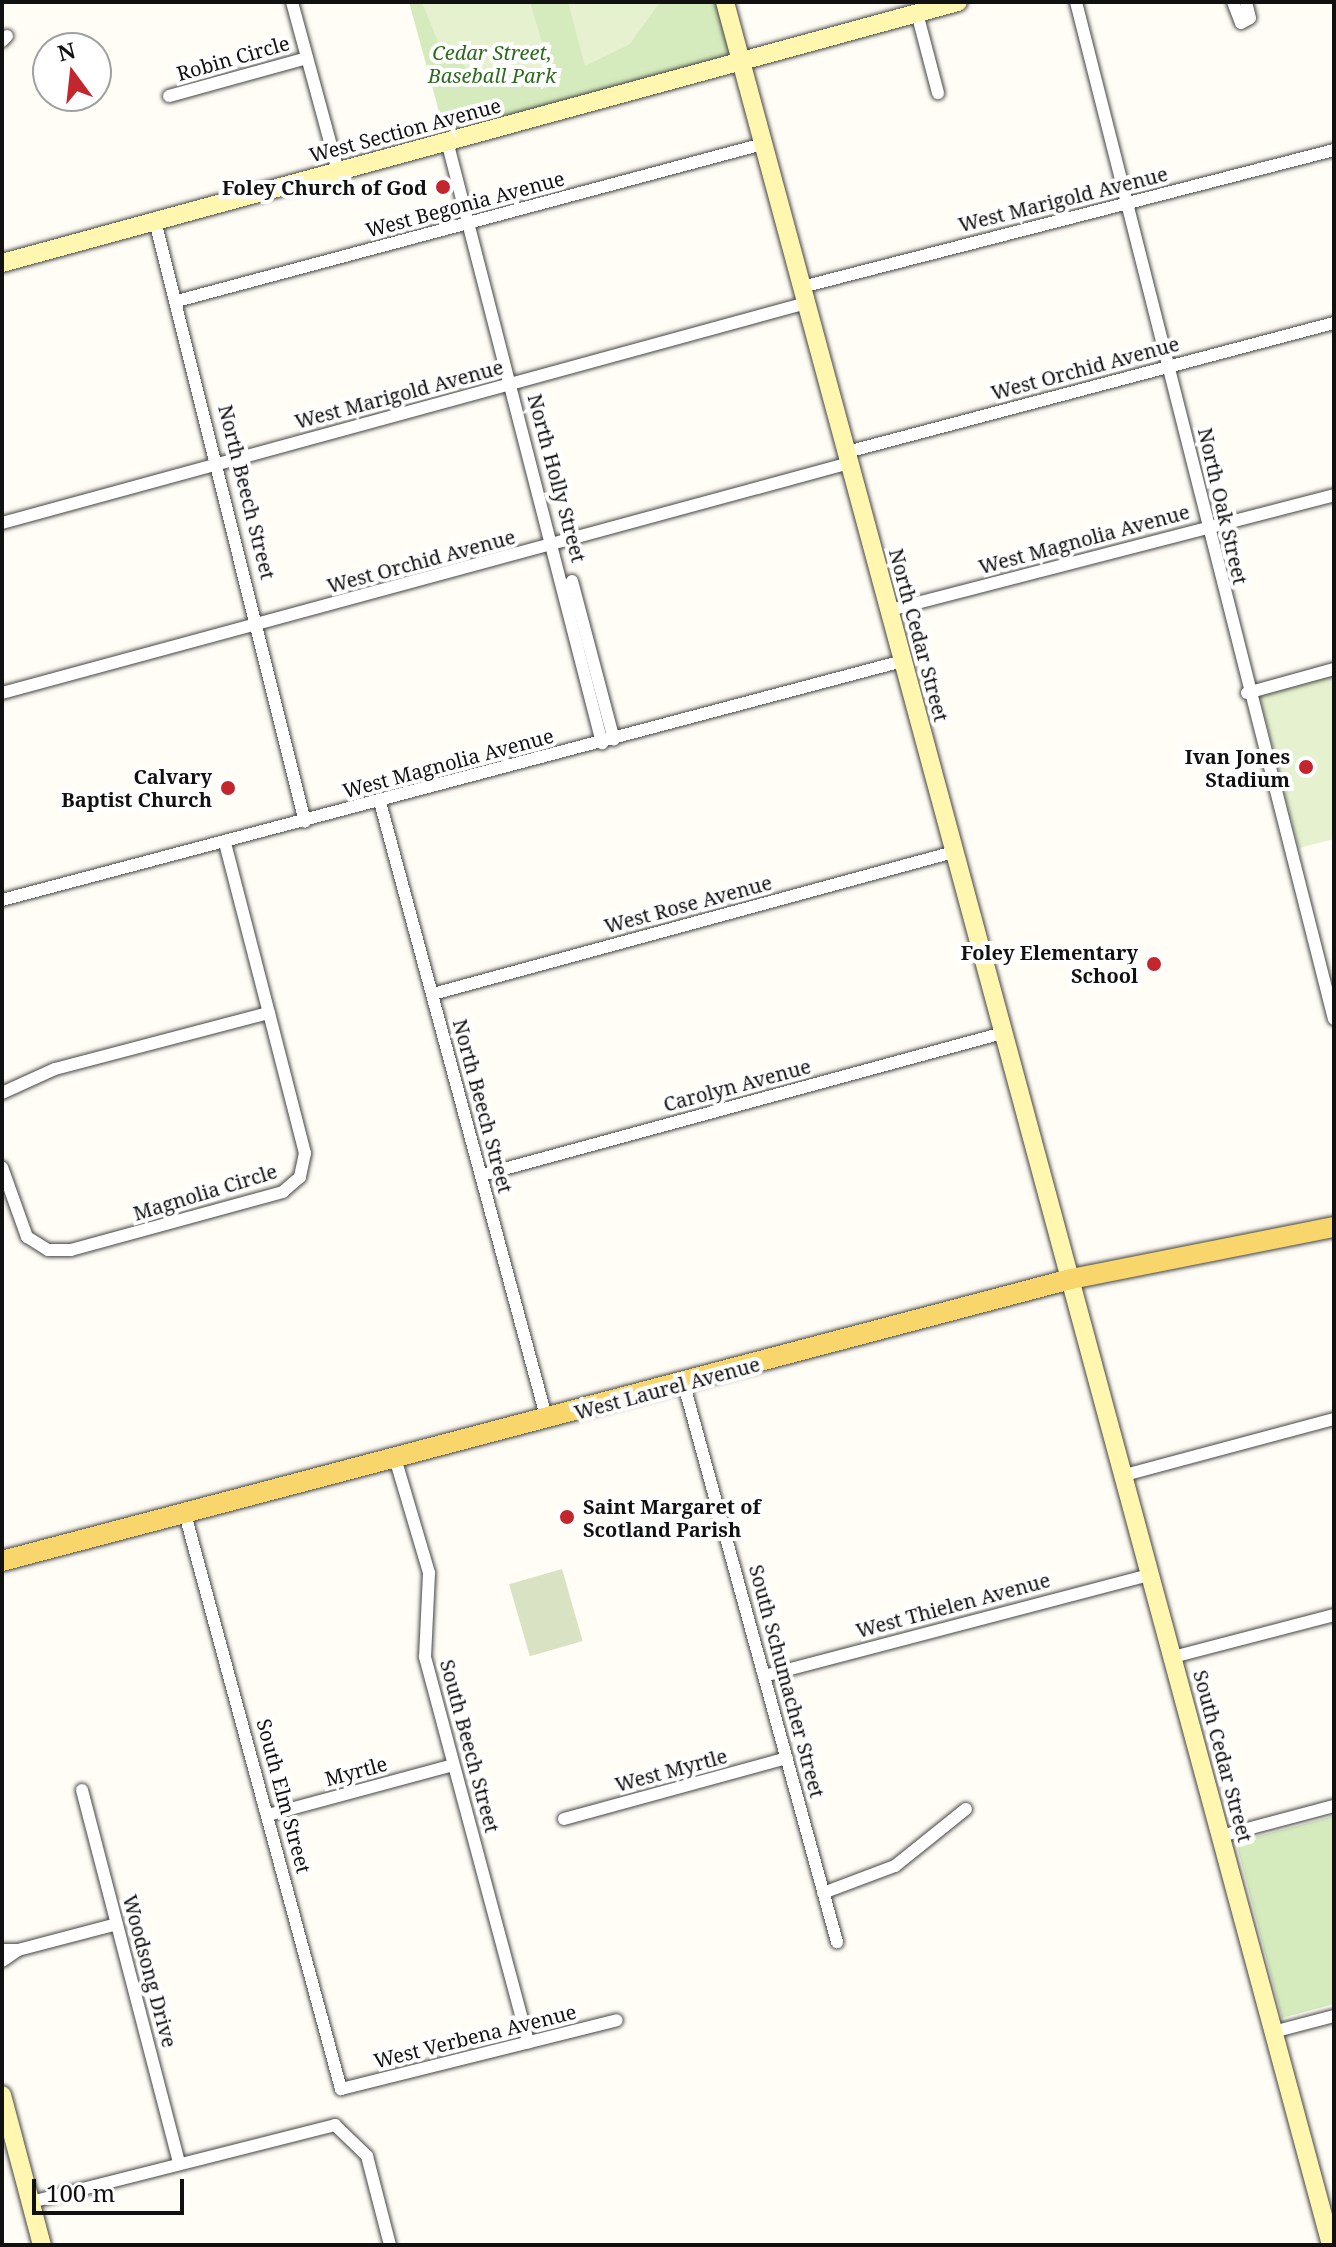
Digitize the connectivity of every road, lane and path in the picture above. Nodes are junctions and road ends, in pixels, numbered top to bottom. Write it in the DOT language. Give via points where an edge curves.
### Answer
graph roads {
  1 [pos="292,2"];
  2 [pos="725,2"];
  3 [pos="958,2"];
  4 [pos="1076,2"];
  5 [pos="1233,2"];
  6 [pos="1246,2"];
  7 [pos="917,13"];
  8 [pos="307,58"];
  9 [pos="740,61"];
  10 [pos="938,93"];
  11 [pos="169,96"];
  12 [pos="447,141"];
  13 [pos="763,144"];
  14 [pos="1334,150"];
  15 [pos="338,171"];
  16 [pos="1127,203"];
  17 [pos="155,221"];
  18 [pos="468,225"];
  19 [pos="2,263"];
  20 [pos="804,295"];
  21 [pos="177,301"];
  22 [pos="1334,323"];
  23 [pos="1169,366"];
  24 [pos="511,384"];
  25 [pos="848,457"];
  26 [pos="220,463"];
  27 [pos="1334,495"];
  28 [pos="2,523"];
  29 [pos="1207,528"];
  30 [pos="557,544"];
  31 [pos="890,610"];
  32 [pos="260,623"];
  33 [pos="903,661"];
  34 [pos="1334,669"];
  35 [pos="2,693"];
  36 [pos="1247,693"];
  37 [pos="608,742"];
  38 [pos="380,802"];
  39 [pos="305,822"];
  40 [pos="225,843"];
  41 [pos="954,852"];
  42 [pos="3,897"];
  43 [pos="433,994"];
  44 [pos="269,1013"];
  45 [pos="1334,1019"];
  46 [pos="1003,1033"];
  47 [pos="2,1093"];
  48 [pos="2,1167"];
  49 [pos="482,1175"];
  50 [pos="1334,1227"];
  51 [pos="1071,1279"];
  52 [pos="684,1385"];
  53 [pos="1334,1419"];
  54 [pos="547,1420"];
  55 [pos="395,1458"];
  56 [pos="1125,1475"];
  57 [pos="185,1514"];
  58 [pos="2,1561"];
  59 [pos="1152,1574"];
  60 [pos="1334,1615"];
  61 [pos="1173,1657"];
  62 [pos="764,1676"];
  63 [pos="787,1758"];
  64 [pos="453,1765"];
  65 [pos="82,1790"];
  66 [pos="1334,1806"];
  67 [pos="966,1809"];
  68 [pos="268,1815"];
  69 [pos="564,1819"];
  70 [pos="1221,1836"];
  71 [pos="823,1893"];
  72 [pos="117,1924"];
  73 [pos="837,1942"];
  74 [pos="2,1950"];
  75 [pos="18,1950"];
  76 [pos="2,1961"];
  77 [pos="1334,2016"];
  78 [pos="617,2020"];
  79 [pos="1273,2032"];
  80 [pos="528,2042"];
  81 [pos="341,2089"];
  82 [pos="2,2095"];
  83 [pos="179,2162"];
  84 [pos="31,2202"];
  85 [pos="1328,2214"];
  86 [pos="42,2245"];
  87 [pos="390,2245"];
  88 [pos="1331,2245"];
  1 -- 8 [label="street"];
  2 -- 9 [label="street, North Cedar Street"];
  3 -- 7 [label="street, West Section Avenue"];
  4 -- 16 [label="street, North Oak Street"];
  5 -- 6 [label="street" via="1241,23 1250,18"];
  7 -- 9 [label="street, West Section Avenue"];
  7 -- 10 [label="street"];
  8 -- 11 [label="street, Robin Circle"];
  8 -- 15 [label="street"];
  9 -- 12 [label="street, West Section Avenue"];
  9 -- 13 [label="street, North Cedar Street"];
  12 -- 15 [label="street, West Section Avenue"];
  12 -- 18 [label="street, North Holly Street"];
  13 -- 18 [label="street, West Begonia Avenue"];
  13 -- 20 [label="street, North Cedar Street"];
  14 -- 16 [label="street, West Marigold Avenue"];
  15 -- 17 [label="street, West Section Avenue"];
  16 -- 20 [label="street, West Marigold Avenue"];
  16 -- 23 [label="street, North Oak Street"];
  17 -- 19 [label="street, West Section Avenue"];
  17 -- 21 [label="street, North Beech Street"];
  18 -- 21 [label="street, West Begonia Avenue"];
  18 -- 24 [label="street, North Holly Street"];
  20 -- 24 [label="street, West Marigold Avenue"];
  20 -- 25 [label="street, North Cedar Street"];
  21 -- 26 [label="street, North Beech Street"];
  22 -- 23 [label="street, West Orchid Avenue"];
  23 -- 25 [label="street, West Orchid Avenue"];
  23 -- 29 [label="street, North Oak Street"];
  24 -- 26 [label="street, West Marigold Avenue"];
  24 -- 30 [label="street, North Holly Street"];
  25 -- 30 [label="street, West Orchid Avenue"];
  25 -- 31 [label="street, North Cedar Street"];
  26 -- 28 [label="street, West Marigold Avenue"];
  26 -- 32 [label="street, North Beech Street"];
  27 -- 29 [label="street, West Magnolia Avenue"];
  29 -- 31 [label="street, West Magnolia Avenue"];
  29 -- 36 [label="street, North Oak Street"];
  30 -- 32 [label="street, West Orchid Avenue"];
  30 -- 37 [label="street"];
  31 -- 33 [label="street, North Cedar Street"];
  32 -- 35 [label="street, West Orchid Avenue"];
  32 -- 39 [label="street, North Beech Street"];
  33 -- 37 [label="street, West Magnolia Avenue"];
  33 -- 41 [label="street, North Cedar Street"];
  34 -- 36 [label="street"];
  36 -- 45 [label="street, North Oak Street"];
  37 -- 38 [label="street, West Magnolia Avenue"];
  38 -- 39 [label="street, West Magnolia Avenue"];
  38 -- 43 [label="street, North Beech Street"];
  39 -- 40 [label="street, West Magnolia Avenue"];
  40 -- 42 [label="street, West Magnolia Avenue"];
  40 -- 44 [label="street, Magnolia Circle"];
  41 -- 43 [label="street, West Rose Avenue"];
  41 -- 46 [label="street, North Cedar Street"];
  43 -- 49 [label="street, North Beech Street"];
  44 -- 47 [label="street" via="55,1069"];
  44 -- 48 [label="street, Magnolia Circle" via="305,1153 300,1177 283,1192 48,1250 20,1226"];
  46 -- 49 [label="street, Carolyn Avenue"];
  46 -- 51 [label="street, North Cedar Street"];
  49 -- 54 [label="street, North Beech Street"];
  50 -- 51 [label="main road, West Laurel Avenue"];
  51 -- 52 [label="main road, West Laurel Avenue"];
  51 -- 56 [label="street, South Cedar Street"];
  52 -- 54 [label="main road, West Laurel Avenue"];
  52 -- 62 [label="street, South Schumacher Street"];
  53 -- 56 [label="street"];
  54 -- 55 [label="main road, West Laurel Avenue"];
  55 -- 57 [label="main road, West Laurel Avenue"];
  55 -- 64 [label="street, South Beech Street" via="429,1573 423,1645"];
  56 -- 59 [label="street, South Cedar Street"];
  57 -- 58 [label="main road, West Laurel Avenue"];
  57 -- 68 [label="street, South Elm Street"];
  59 -- 61 [label="street, South Cedar Street"];
  59 -- 62 [label="street, West Thielen Avenue"];
  60 -- 61 [label="street"];
  61 -- 70 [label="street, South Cedar Street"];
  62 -- 63 [label="street, South Schumacher Street"];
  63 -- 69 [label="street, West Myrtle"];
  63 -- 71 [label="street, South Schumacher Street"];
  64 -- 68 [label="street, Myrtle"];
  64 -- 80 [label="street, South Beech Street"];
  65 -- 72 [label="street, Woodsong Drive"];
  66 -- 70 [label="street"];
  67 -- 71 [label="street" via="895,1866"];
  68 -- 81 [label="street, South Elm Street"];
  70 -- 79 [label="street, South Cedar Street"];
  71 -- 73 [label="street, South Schumacher Street"];
  72 -- 75 [label="street"];
  72 -- 83 [label="street, Woodsong Drive"];
  74 -- 75 [label="street"];
  75 -- 76 [label="street"];
  77 -- 79 [label="street"];
  78 -- 80 [label="street, West Verbena Avenue"];
  79 -- 85 [label="street, South Cedar Street"];
  80 -- 81 [label="street, West Verbena Avenue"];
  82 -- 84 [label="street"];
  83 -- 84 [label="street"];
  83 -- 87 [label="street" via="335,2125 367,2156"];
  84 -- 86 [label="street"];
  85 -- 88 [label="street, South Cedar Street"];
}
